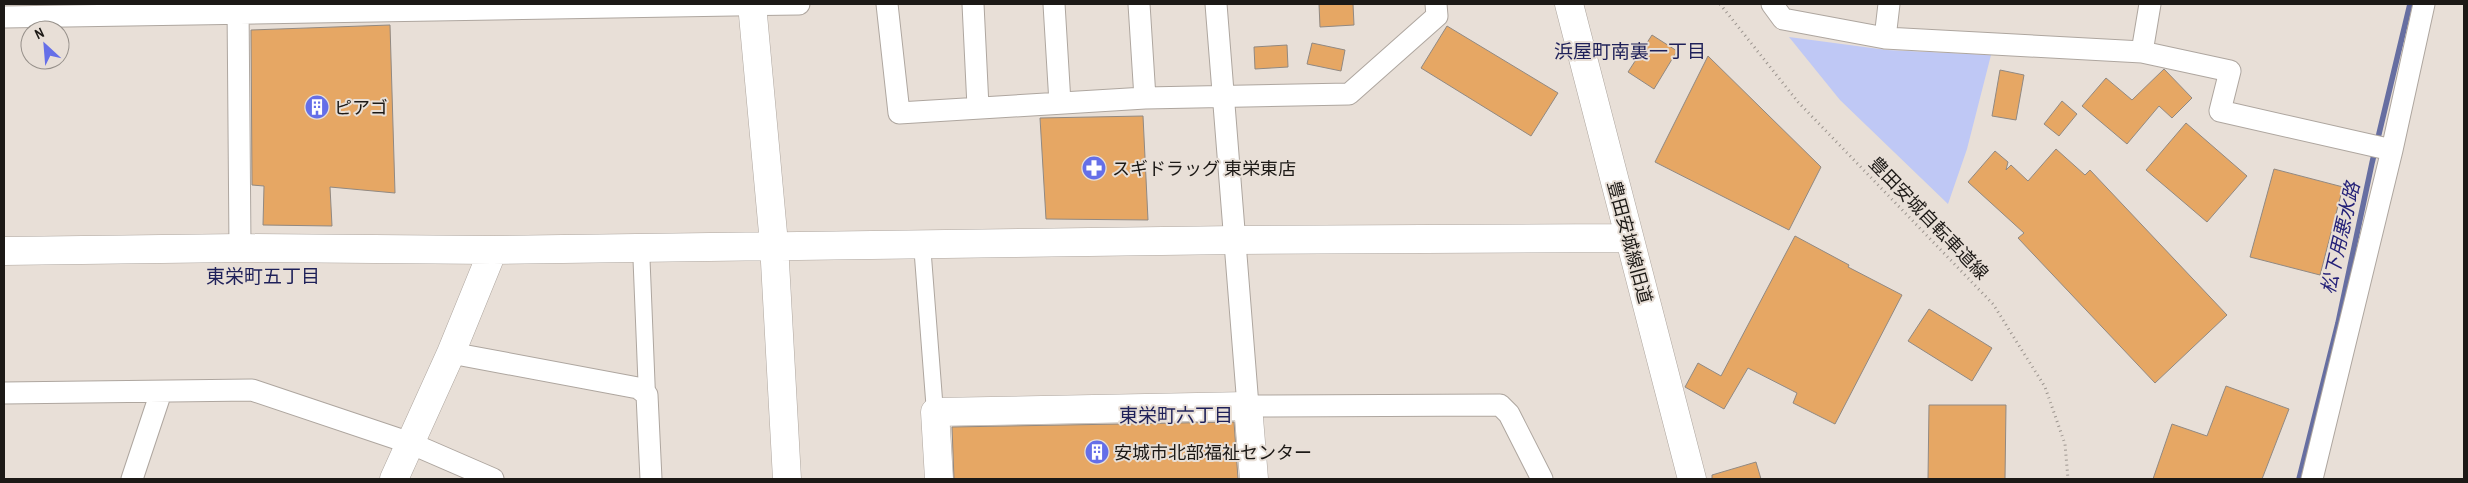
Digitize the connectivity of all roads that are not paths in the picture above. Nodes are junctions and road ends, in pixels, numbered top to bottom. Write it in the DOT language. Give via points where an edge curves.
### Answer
graph roads {
  1 [pos="799,4"];
  2 [pos="887,4"];
  3 [pos="973,4"];
  4 [pos="1054,4"];
  5 [pos="1139,4"];
  6 [pos="1216,4"];
  7 [pos="1436,4"];
  8 [pos="1569,4"];
  9 [pos="1772,4"];
  10 [pos="1890,4"];
  11 [pos="2150,4"];
  12 [pos="2424,4"];
  13 [pos="624,5"];
  14 [pos="752,5"];
  15 [pos="238,9"];
  16 [pos="4,17"];
  17 [pos="1885,38"];
  18 [pos="2142,52"];
  19 [pos="1223,97"];
  20 [pos="1145,98"];
  21 [pos="1060,103"];
  22 [pos="978,107"];
  23 [pos="2381,147"];
  24 [pos="1629,238"];
  25 [pos="1236,240"];
  26 [pos="774,244"];
  27 [pos="922,244"];
  28 [pos="240,248"];
  29 [pos="642,248"];
  30 [pos="493,250"];
  31 [pos="4,251"];
  32 [pos="451,352"];
  33 [pos="161,392"];
  34 [pos="4,393"];
  35 [pos="647,395"];
  36 [pos="1248,406"];
  37 [pos="935,412"];
  38 [pos="410,443"];
  39 [pos="132,479"];
  40 [pos="394,479"];
  41 [pos="493,479"];
  42 [pos="651,479"];
  43 [pos="787,479"];
  44 [pos="939,479"];
  45 [pos="1254,479"];
  46 [pos="1542,479"];
  47 [pos="1692,479"];
  48 [pos="2312,479"];
  1 -- 14 [label="street"];
  2 -- 22 [label="street" via="898,113"];
  3 -- 22 [label="street"];
  4 -- 21 [label="street"];
  5 -- 20 [label="street"];
  6 -- 19 [label="street"];
  7 -- 19 [label="street" via="1437,16 1348,94"];
  8 -- 24 [label="street, 豊田安城線旧道"];
  9 -- 17 [label="street" via="1783,19"];
  10 -- 17 [label="street"];
  11 -- 18 [label="street"];
  12 -- 23 [label="street"];
  13 -- 14 [label="street"];
  13 -- 15 [label="street"];
  14 -- 26 [label="street"];
  15 -- 16 [label="street"];
  15 -- 28 [label="street"];
  17 -- 18 [label="street"];
  18 -- 23 [label="street" via="2230,71 2220,111"];
  19 -- 20 [label="street"];
  19 -- 25 [label="street"];
  20 -- 21 [label="street"];
  21 -- 22 [label="street"];
  23 -- 48 [label="street"];
  24 -- 25 [label="street"];
  24 -- 47 [label="street, 豊田安城線旧道"];
  25 -- 27 [label="street"];
  25 -- 36 [label="street"];
  26 -- 27 [label="street"];
  26 -- 29 [label="street"];
  26 -- 43 [label="street"];
  27 -- 37 [label="street"];
  28 -- 30 [label="street"];
  28 -- 31 [label="street"];
  29 -- 30 [label="street"];
  29 -- 35 [label="street"];
  30 -- 32 [label="street"];
  32 -- 35 [label="street" via="638,388"];
  32 -- 38 [label="street"];
  33 -- 34 [label="street"];
  33 -- 38 [label="street" via="252,390"];
  33 -- 39 [label="street"];
  35 -- 42 [label="street"];
  36 -- 37 [label="street"];
  36 -- 45 [label="street"];
  36 -- 46 [label="street" via="1500,405 1509,414"];
  37 -- 44 [label="street"];
  38 -- 40 [label="street"];
  38 -- 41 [label="street"];
}
